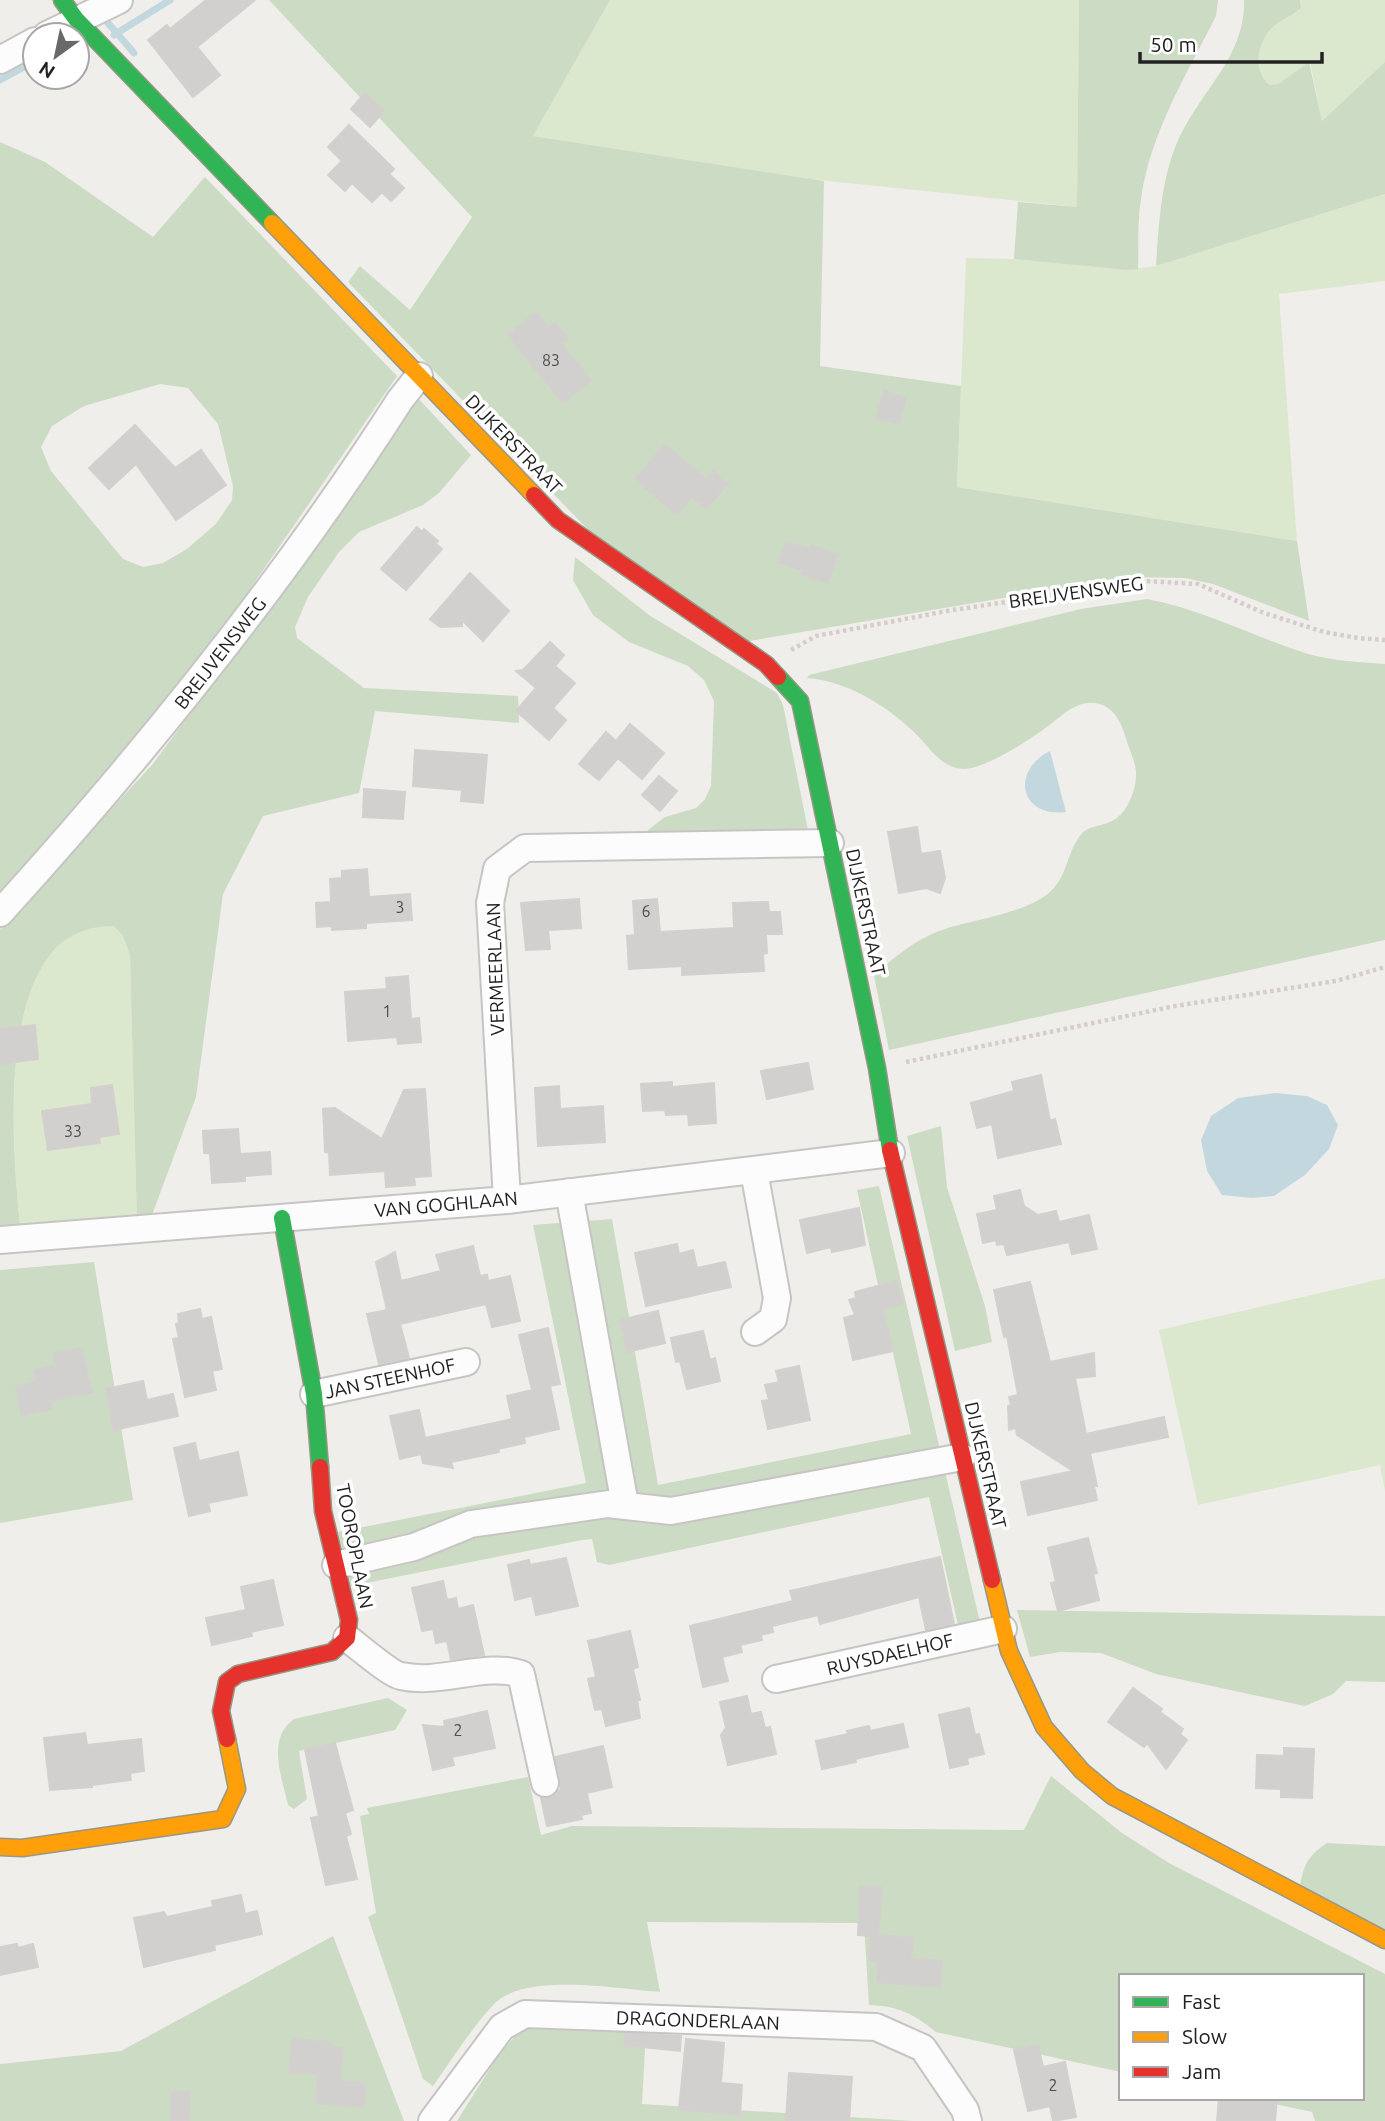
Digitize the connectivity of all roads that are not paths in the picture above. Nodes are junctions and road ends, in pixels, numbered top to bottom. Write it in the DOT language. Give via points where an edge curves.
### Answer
graph roads {
  1 [pos="120,0"];
  2 [pos="69,10"];
  3 [pos="21,49"];
  4 [pos="0,60"];
  5 [pos="419,376"];
  6 [pos="830,843"];
  7 [pos="0,913"];
  8 [pos="891,1153"];
  9 [pos="754,1171"];
  10 [pos="569,1192"];
  11 [pos="507,1200"];
  12 [pos="282,1218"];
  13 [pos="0,1240"];
  14 [pos="755,1332"];
  15 [pos="466,1362"];
  16 [pos="314,1394"];
  17 [pos="962,1457"];
  18 [pos="625,1505"];
  19 [pos="336,1564"];
  20 [pos="1003,1629"];
  21 [pos="347,1638"];
  22 [pos="776,1679"];
  23 [pos="545,1783"];
  24 [pos="0,1847"];
  25 [pos="1385,1940"];
  26 [pos="432,2121"];
  27 [pos="968,2121"];
  1 -- 2 [label="street"];
  2 -- 5 [label="street, DIJKERSTRAAT"];
  3 -- 4 [label="street"];
  5 -- 6 [label="street, DIJKERSTRAAT" via="558,520 766,664 800,701"];
  5 -- 7 [label="street, BREIJVENSWEG" via="290,562 207,671"];
  6 -- 8 [label="street, DIJKERSTRAAT"];
  6 -- 11 [label="street, VERMEERLAAN" via="525,848 497,869 490,903"];
  8 -- 9 [label="street, VAN GOGHLAAN"];
  8 -- 17 [label="street, DIJKERSTRAAT"];
  9 -- 10 [label="street, VAN GOGHLAAN"];
  9 -- 14 [label="street" via="778,1298 773,1319"];
  10 -- 11 [label="street, VAN GOGHLAAN"];
  10 -- 18 [label="street"];
  11 -- 12 [label="street, VAN GOGHLAAN"];
  12 -- 13 [label="street, VAN GOGHLAAN"];
  12 -- 16 [label="street, TOOROPLAAN"];
  15 -- 16 [label="street, JAN STEENHOF"];
  16 -- 19 [label="street, TOOROPLAAN" via="323,1511"];
  17 -- 18 [label="street" via="671,1511"];
  17 -- 20 [label="street, DIJKERSTRAAT"];
  18 -- 19 [label="street" via="471,1524 414,1547"];
  19 -- 21 [label="street, TOOROPLAAN" via="349,1620"];
  20 -- 22 [label="street, RUYSDAELHOF"];
  20 -- 25 [label="street, DIJKERSTRAAT" via="1044,1727 1082,1772 1112,1796"];
  21 -- 23 [label="street" via="398,1676 439,1679 506,1669 521,1674"];
  21 -- 24 [label="street" via="332,1652 238,1674 228,1682 220,1711 237,1789 223,1819 22,1848"];
  26 -- 27 [label="street, DRAGONDERLAAN" via="502,2027 525,2014 876,2027 923,2048"];
}
